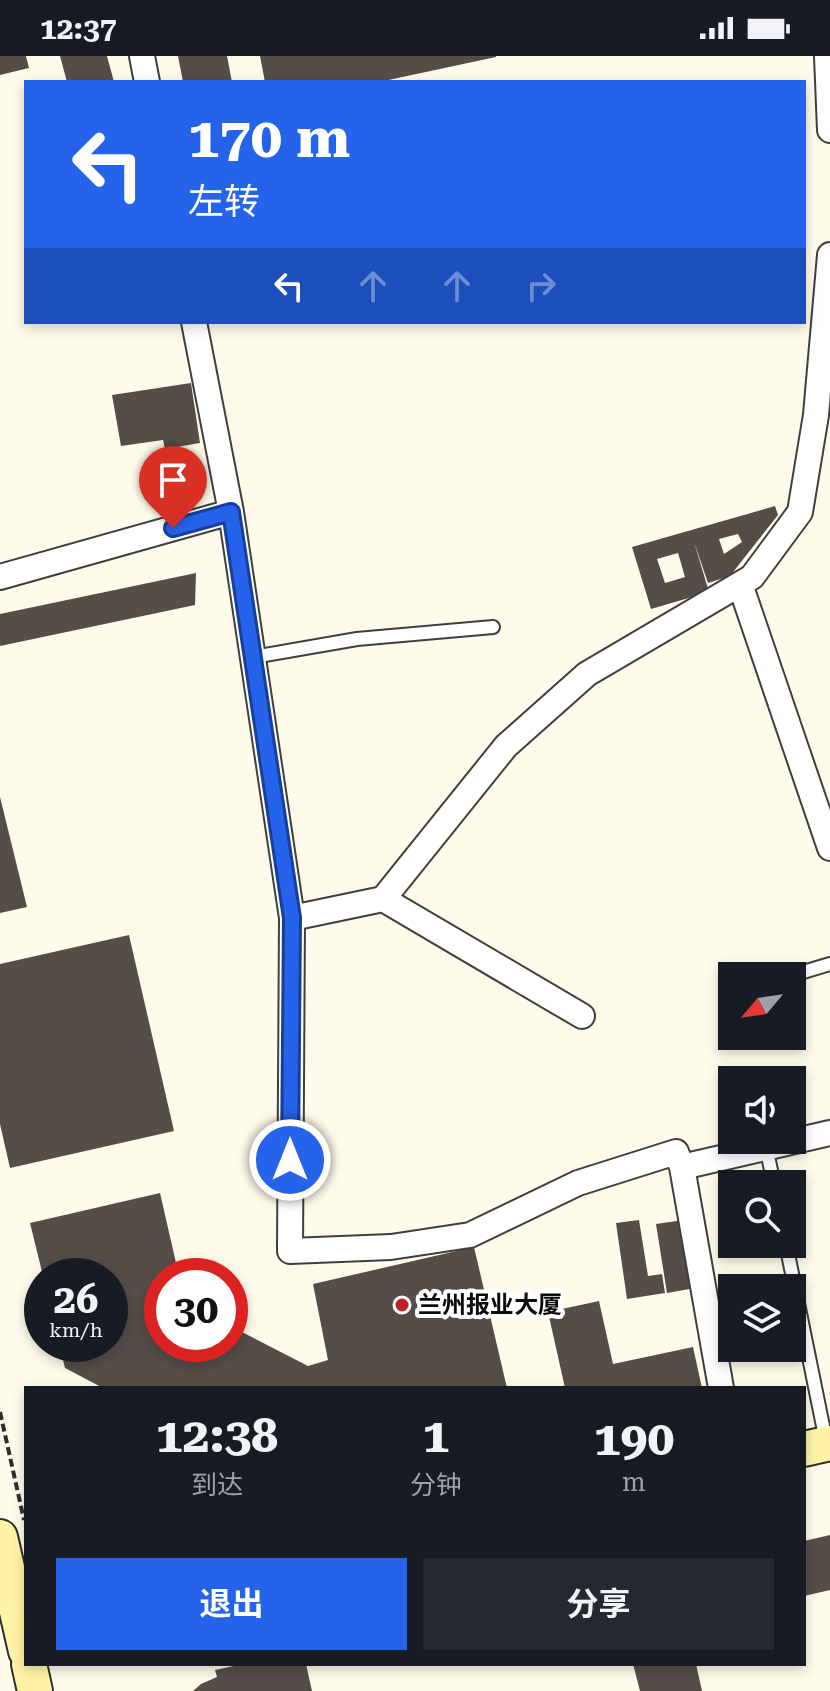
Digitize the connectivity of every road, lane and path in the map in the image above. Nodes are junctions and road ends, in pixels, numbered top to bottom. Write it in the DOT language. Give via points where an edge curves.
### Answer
graph roads {
  1 [pos="142,56"];
  2 [pos="827,56"];
  3 [pos="147,80"];
  4 [pos="830,130"];
  5 [pos="830,255"];
  6 [pos="194,324"];
  7 [pos="231,512"];
  8 [pos="0,577"];
  9 [pos="740,584"];
  10 [pos="493,627"];
  11 [pos="253,657"];
  12 [pos="830,848"];
  13 [pos="383,899"];
  14 [pos="292,918"];
  15 [pos="830,964"];
  16 [pos="806,971"];
  17 [pos="582,1016"];
  18 [pos="830,1133"];
  19 [pos="806,1138"];
  20 [pos="737,1154"];
  21 [pos="682,1167"];
  22 [pos="788,1258"];
  23 [pos="721,1386"];
  24 [pos="0,1412"];
  25 [pos="820,1445"];
  26 [pos="24,1521"];
  27 [pos="0,1537"];
  28 [pos="18,1630"];
  29 [pos="29,1666"];
  30 [pos="35,1691"];
  1 -- 3 [label="street"];
  2 -- 4 [label="street"];
  5 -- 9 [label="street" via="816,415 800,512 752,577"];
  6 -- 7 [label="street"];
  7 -- 8 [label="street"];
  7 -- 11 [label="street"];
  9 -- 12 [label="street"];
  9 -- 13 [label="street" via="587,674 506,746"];
  10 -- 11 [label="lane" via="357,639"];
  11 -- 14 [label="street"];
  13 -- 14 [label="street"];
  13 -- 17 [label="street"];
  14 -- 21 [label="street" via="290,1251 391,1247 470,1235 578,1183 676,1152"];
  15 -- 16 [label="lane"];
  18 -- 19 [label="street"];
  20 -- 21 [label="street"];
  21 -- 23 [label="street"];
  22 -- 25 [label="lane"];
  24 -- 26 [label="path"];
  27 -- 28 [label="main road"];
  29 -- 30 [label="main road"];
}
